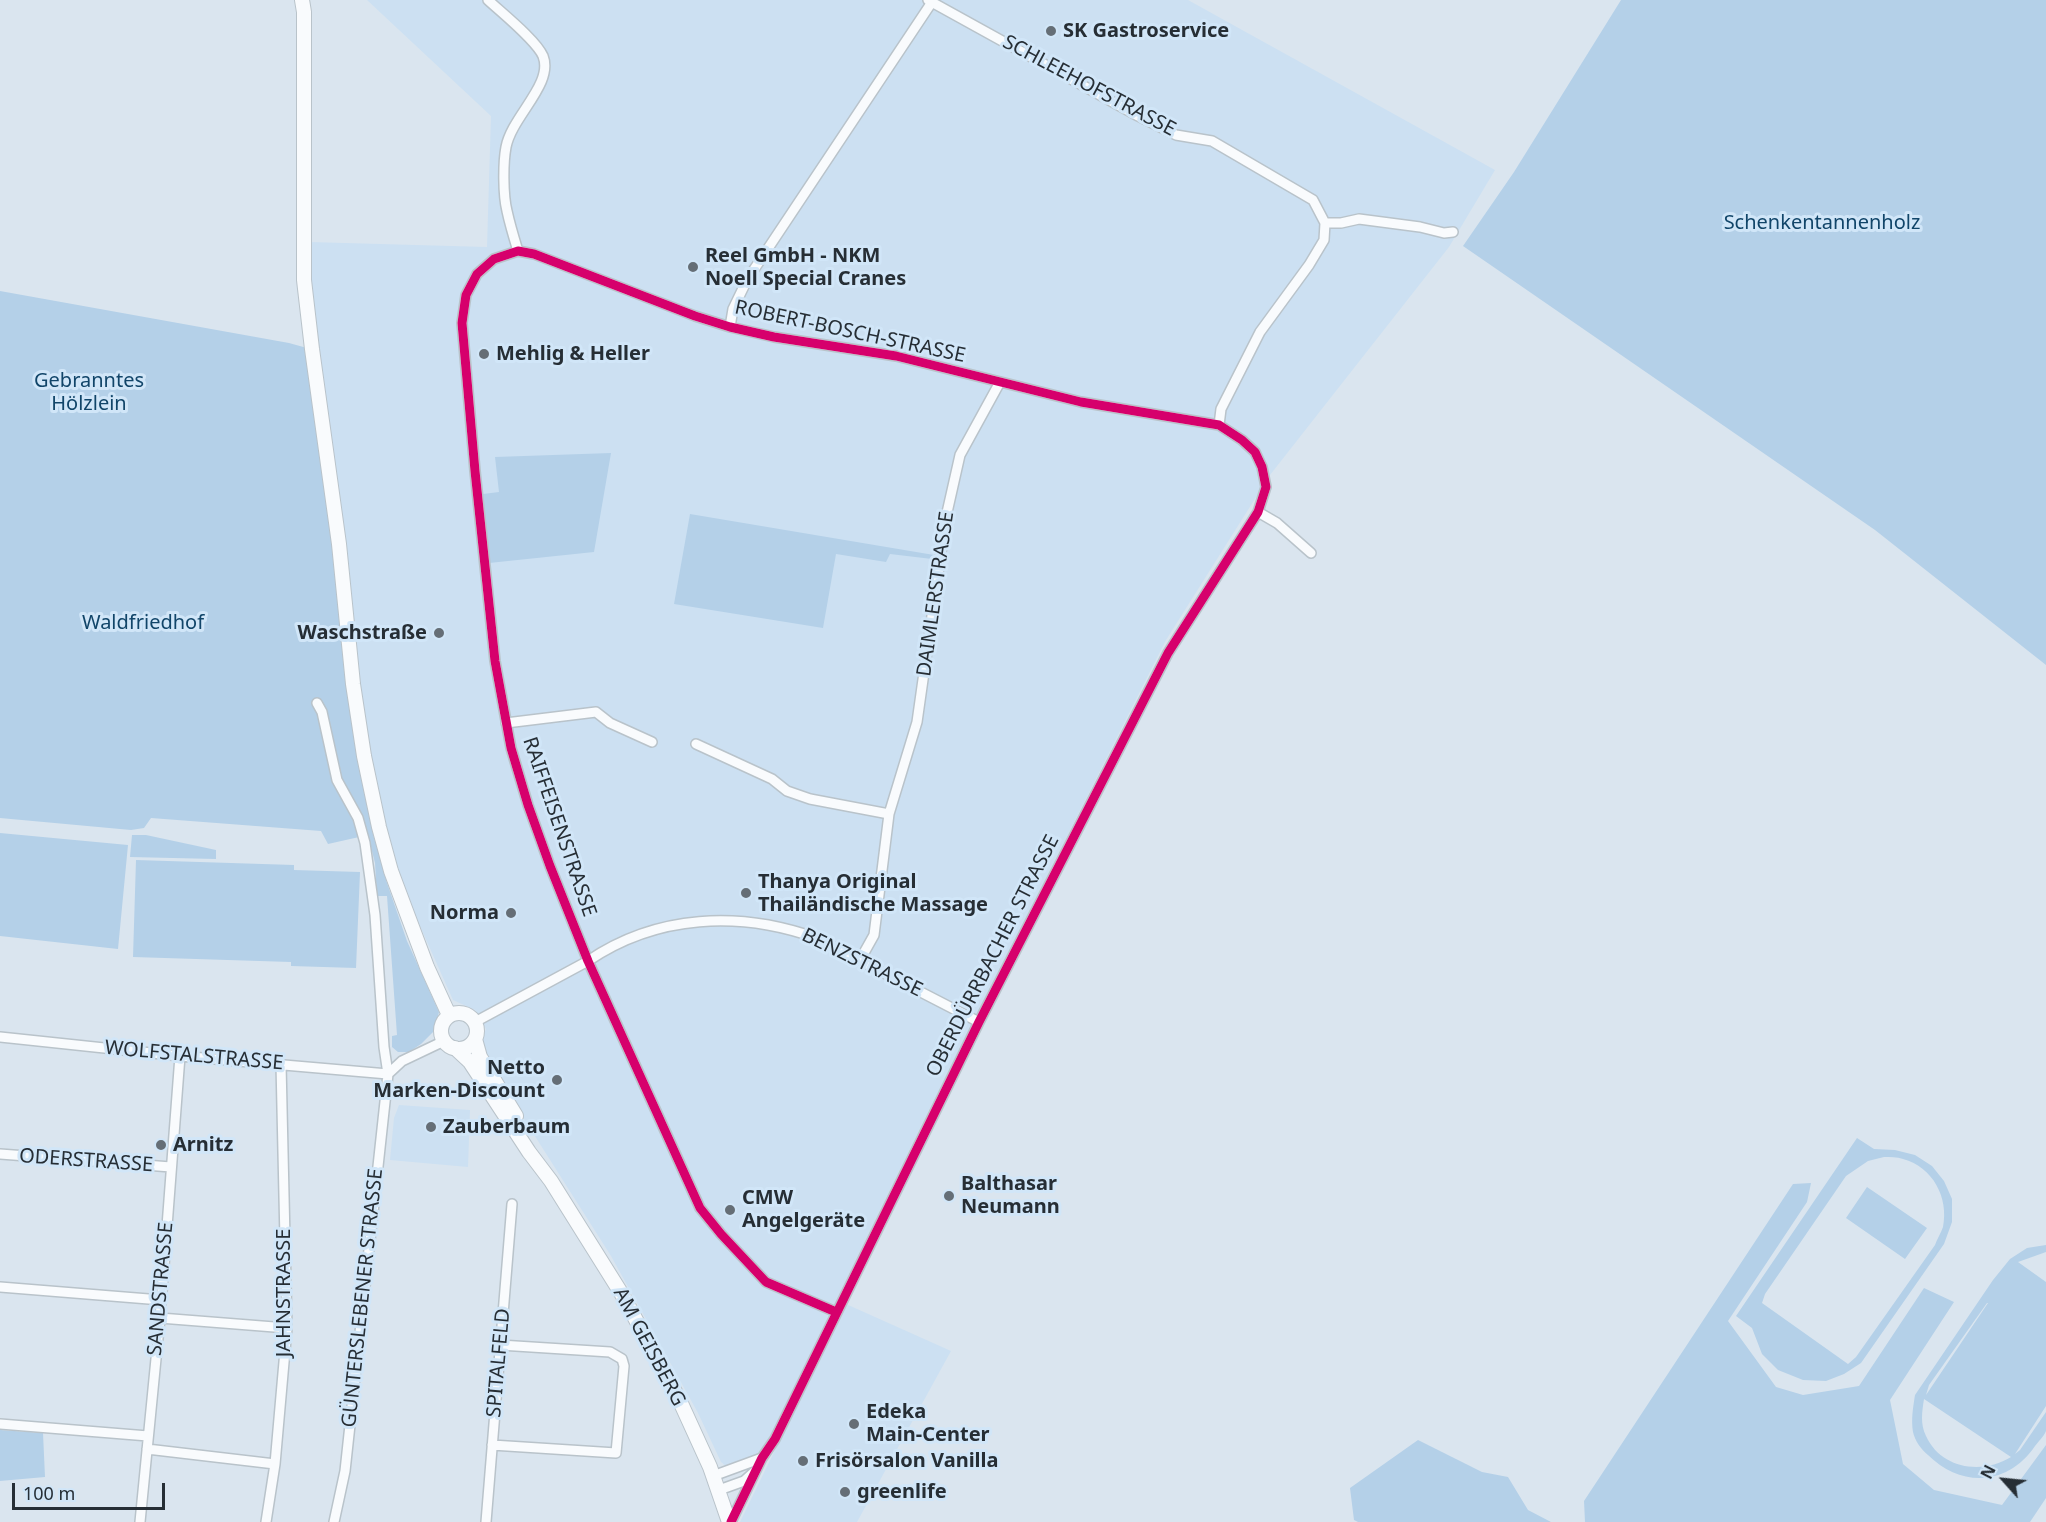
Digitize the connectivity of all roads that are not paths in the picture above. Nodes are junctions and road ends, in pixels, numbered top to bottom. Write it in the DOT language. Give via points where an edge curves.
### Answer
graph roads {
  1 [pos="302,0"];
  2 [pos="488,0"];
  3 [pos="930,1"];
  4 [pos="1325,224"];
  5 [pos="1453,232"];
  6 [pos="518,251"];
  7 [pos="730,327"];
  8 [pos="1000,382"];
  9 [pos="1219,425"];
  10 [pos="1257,512"];
  11 [pos="1311,553"];
  12 [pos="316,703"];
  13 [pos="506,723"];
  14 [pos="652,742"];
  15 [pos="696,744"];
  16 [pos="889,814"];
  17 [pos="860,960"];
  18 [pos="588,961"];
  19 [pos="449,1015"];
  20 [pos="475,1022"];
  21 [pos="979,1022"];
  22 [pos="0,1037"];
  23 [pos="475,1039"];
  24 [pos="450,1045"];
  25 [pos="180,1056"];
  26 [pos="281,1064"];
  27 [pos="388,1074"];
  28 [pos="0,1155"];
  29 [pos="171,1167"];
  30 [pos="551,1181"];
  31 [pos="512,1204"];
  32 [pos="0,1287"];
  33 [pos="161,1300"];
  34 [pos="836,1312"];
  35 [pos="160,1318"];
  36 [pos="287,1328"];
  37 [pos="500,1345"];
  38 [pos="0,1424"];
  39 [pos="148,1436"];
  40 [pos="492,1445"];
  41 [pos="147,1449"];
  42 [pos="762,1458"];
  43 [pos="275,1464"];
  44 [pos="756,1471"];
  45 [pos="713,1476"];
  46 [pos="719,1490"];
  47 [pos="140,1522"];
  48 [pos="266,1522"];
  49 [pos="334,1522"];
  50 [pos="486,1522"];
  51 [pos="730,1522"];
  1 -- 19 [label="street" via="304,280 353,684 364,756 391,871"];
  2 -- 6 [label="street" via="537,46 545,68 542,83 512,127 506,147 506,209"];
  3 -- 4 [label="street, SCHLEEHOFSTRASSE" via="1176,135 1212,141 1313,200"];
  3 -- 7 [label="street" via="747,280 733,309"];
  4 -- 5 [label="street" via="1359,219"];
  4 -- 9 [label="street" via="1323,240 1309,265 1260,332 1221,409"];
  6 -- 7 [label="street, ROBERT-BOSCH-STRASSE"];
  6 -- 13 [label="street, RAIFFEISENSTRASSE" via="494,259 477,274 466,295 462,323 495,661"];
  7 -- 8 [label="street, ROBERT-BOSCH-STRASSE" via="896,356"];
  8 -- 9 [label="street, ROBERT-BOSCH-STRASSE" via="1081,402"];
  8 -- 16 [label="street, DAIMLERSTRASSE" via="960,455 946,517 917,722"];
  9 -- 10 [label="street, OBERDÜRRBACHER STRASSE" via="1255,452 1262,467 1266,487"];
  10 -- 11 [label="street" via="1277,523"];
  10 -- 21 [label="street, OBERDÜRRBACHER STRASSE" via="1168,653"];
  12 -- 27 [label="street, GÜNTERSLEBENER STRASSE" via="322,712 337,780 358,818 365,843"];
  13 -- 14 [label="street" via="596,712 610,723"];
  13 -- 18 [label="street, RAIFFEISENSTRASSE" via="549,866"];
  15 -- 16 [label="street" via="772,779 787,791"];
  16 -- 17 [label="street, DAIMLERSTRASSE" via="874,935"];
  17 -- 18 [label="street, BENZSTRASSE" via="796,931 734,920 674,925 643,934"];
  17 -- 21 [label="street, BENZSTRASSE"];
  18 -- 20 [label="street, BENZSTRASSE"];
  18 -- 34 [label="street, RAIFFEISENSTRASSE" via="700,1208 766,1282"];
  19 -- 20 [label="street" via="462,1013"];
  19 -- 24 [label="street" via="441,1028"];
  20 -- 23 [label="street"];
  21 -- 34 [label="street, OBERDÜRRBACHER STRASSE"];
  22 -- 25 [label="street, WOLFSTALSTRASSE"];
  23 -- 24 [label="street" via="468,1046"];
  23 -- 30 [label="street, AM GEISBERG" via="480,1056"];
  24 -- 27 [label="street" via="402,1061"];
  24 -- 30 [label="street, AM GEISBERG" via="470,1062"];
  25 -- 26 [label="street, WOLFSTALSTRASSE"];
  25 -- 29 [label="street, SANDSTRASSE"];
  26 -- 27 [label="street, WOLFSTALSTRASSE"];
  26 -- 36 [label="street, JAHNSTRASSE"];
  27 -- 49 [label="street, GÜNTERSLEBENER STRASSE" via="345,1472"];
  28 -- 29 [label="street, ODERSTRASSE"];
  29 -- 33 [label="street, SANDSTRASSE"];
  30 -- 45 [label="street, AM GEISBERG" via="623,1296 679,1399"];
  31 -- 37 [label="street, SPITALFELD"];
  32 -- 33 [label="street"];
  33 -- 35 [label="street, SANDSTRASSE"];
  34 -- 42 [label="street, OBERDÜRRBACHER STRASSE"];
  35 -- 36 [label="street"];
  35 -- 39 [label="street, SANDSTRASSE"];
  36 -- 43 [label="street, JAHNSTRASSE"];
  37 -- 40 [label="street, SPITALFELD"];
  37 -- 40 [label="street" via="610,1352 622,1359 624,1366 616,1452"];
  38 -- 39 [label="street"];
  39 -- 41 [label="street, SANDSTRASSE"];
  40 -- 50 [label="street, SPITALFELD"];
  41 -- 43 [label="street"];
  41 -- 47 [label="street, SANDSTRASSE"];
  42 -- 44 [label="street, OBERDÜRRBACHER STRASSE"];
  42 -- 45 [label="street"];
  43 -- 48 [label="street, JAHNSTRASSE"];
  44 -- 46 [label="street" via="744,1481"];
  44 -- 51 [label="street, OBERDÜRRBACHER STRASSE"];
  45 -- 46 [label="street, AM GEISBERG"];
  46 -- 51 [label="street, AM GEISBERG"];
}
